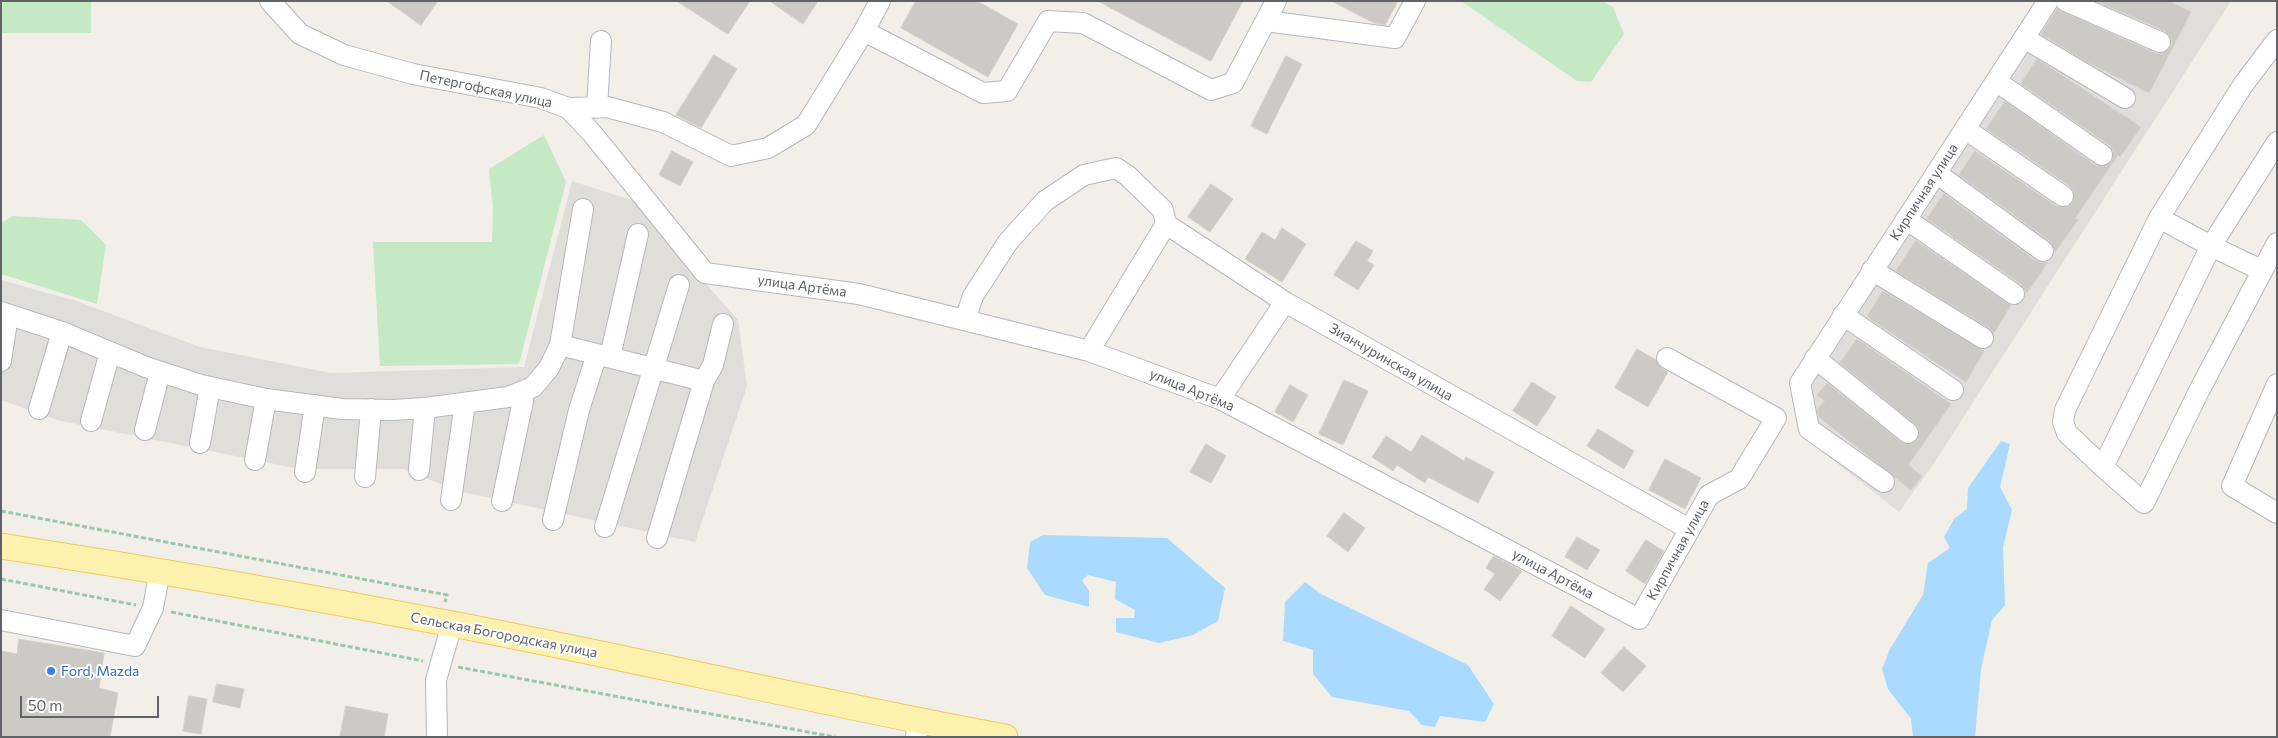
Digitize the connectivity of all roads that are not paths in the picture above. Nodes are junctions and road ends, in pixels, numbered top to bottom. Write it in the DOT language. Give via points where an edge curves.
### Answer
graph roads {
  1 [pos="270,1"];
  2 [pos="880,1"];
  3 [pos="1276,1"];
  4 [pos="1415,1"];
  5 [pos="2048,1"];
  6 [pos="2066,1"];
  7 [pos="1266,20"];
  8 [pos="864,31"];
  9 [pos="2024,38"];
  10 [pos="2277,40"];
  11 [pos="601,41"];
  12 [pos="2160,42"];
  13 [pos="1996,81"];
  14 [pos="2124,98"];
  15 [pos="568,108"];
  16 [pos="597,108"];
  17 [pos="1965,129"];
  18 [pos="2277,142"];
  19 [pos="2102,155"];
  20 [pos="1936,173"];
  21 [pos="2063,196"];
  22 [pos="583,209"];
  23 [pos="2159,218"];
  24 [pos="1906,219"];
  25 [pos="1166,224"];
  26 [pos="638,234"];
  27 [pos="2277,243"];
  28 [pos="2211,246"];
  29 [pos="2043,251"];
  30 [pos="1872,270"];
  31 [pos="2261,270"];
  32 [pos="706,273"];
  33 [pos="679,285"];
  34 [pos="2014,294"];
  35 [pos="1285,302"];
  36 [pos="5,313"];
  37 [pos="1843,315"];
  38 [pos="965,320"];
  39 [pos="723,324"];
  40 [pos="62,332"];
  41 [pos="1983,338"];
  42 [pos="560,344"];
  43 [pos="1089,351"];
  44 [pos="110,352"];
  45 [pos="604,356"];
  46 [pos="1667,358"];
  47 [pos="1815,358"];
  48 [pos="1,361"];
  49 [pos="652,368"];
  50 [pos="160,372"];
  51 [pos="704,381"];
  52 [pos="2277,384"];
  53 [pos="210,387"];
  54 [pos="1953,390"];
  55 [pos="518,393"];
  56 [pos="266,398"];
  57 [pos="1220,399"];
  58 [pos="465,403"];
  59 [pos="315,405"];
  60 [pos="425,408"];
  61 [pos="39,409"];
  62 [pos="370,409"];
  63 [pos="91,421"];
  64 [pos="145,430"];
  65 [pos="1908,433"];
  66 [pos="200,443"];
  67 [pos="255,460"];
  68 [pos="2103,467"];
  69 [pos="419,470"];
  70 [pos="306,472"];
  71 [pos="365,477"];
  72 [pos="1884,482"];
  73 [pos="451,500"];
  74 [pos="502,501"];
  75 [pos="2277,513"];
  76 [pos="553,520"];
  77 [pos="605,526"];
  78 [pos="1689,529"];
  79 [pos="657,538"];
  80 [pos="1,546"];
  81 [pos="160,570"];
  82 [pos="1639,619"];
  83 [pos="1,620"];
  84 [pos="452,624"];
  85 [pos="917,729"];
  86 [pos="437,737"];
  87 [pos="1005,737"];
  1 -- 15 [label="street, Петергофская улица" via="300,34 344,55 413,74 541,98"];
  2 -- 8 [label="street"];
  3 -- 7 [label="street"];
  4 -- 7 [label="street" via="1395,38"];
  5 -- 9 [label="street, Кирпичная улица"];
  6 -- 12 [label="street"];
  7 -- 8 [label="street" via="1233,83 1210,90 1083,23 1048,20 1007,91 983,93"];
  8 -- 16 [label="street" via="806,125 768,148 731,156 663,122 607,107"];
  9 -- 13 [label="street, Кирпичная улица"];
  9 -- 14 [label="street"];
  10 -- 23 [label="street" via="2243,85"];
  11 -- 16 [label="street"];
  13 -- 17 [label="street, Кирпичная улица"];
  13 -- 19 [label="street"];
  15 -- 16 [label="street"];
  15 -- 32 [label="street, Петергофская улица"];
  17 -- 20 [label="street, Кирпичная улица"];
  17 -- 21 [label="street"];
  18 -- 28 [label="street"];
  20 -- 24 [label="street, Кирпичная улица"];
  20 -- 29 [label="street"];
  22 -- 42 [label="street"];
  23 -- 28 [label="street"];
  23 -- 68 [label="street" via="2065,410 2063,422 2067,433"];
  24 -- 30 [label="street, Кирпичная улица"];
  24 -- 34 [label="street"];
  25 -- 35 [label="street, Зианчуринская улица"];
  25 -- 38 [label="street" via="1163,210 1116,168 1084,175 1045,201 1008,242 973,296"];
  25 -- 43 [label="street"];
  26 -- 45 [label="street"];
  27 -- 31 [label="street"];
  28 -- 31 [label="street"];
  28 -- 68 [label="street"];
  30 -- 37 [label="street, Кирпичная улица"];
  30 -- 41 [label="street"];
  31 -- 68 [label="street" via="2144,503"];
  32 -- 38 [label="street, улица Артёма" via="859,294"];
  33 -- 49 [label="street" via="659,355"];
  35 -- 57 [label="street"];
  35 -- 78 [label="street, Зианчуринская улица"];
  36 -- 40 [label="street"];
  36 -- 48 [label="street"];
  37 -- 47 [label="street, Кирпичная улица"];
  37 -- 54 [label="street"];
  38 -- 43 [label="street, улица Артёма"];
  39 -- 51 [label="street" via="713,365"];
  40 -- 44 [label="street"];
  40 -- 61 [label="street"];
  42 -- 45 [label="street"];
  42 -- 55 [label="street" via="549,368 538,381"];
  43 -- 57 [label="street, улица Артёма"];
  44 -- 50 [label="street"];
  44 -- 63 [label="street"];
  45 -- 49 [label="street"];
  45 -- 76 [label="street" via="580,410"];
  46 -- 78 [label="street, Кирпичная улица" via="1776,418 1739,479 1709,495"];
  47 -- 65 [label="street"];
  47 -- 72 [label="street, Кирпичная улица" via="1800,383 1809,429"];
  49 -- 51 [label="street"];
  49 -- 77 [label="street"];
  50 -- 53 [label="street"];
  50 -- 64 [label="street"];
  51 -- 79 [label="street"];
  52 -- 75 [label="street" via="2232,486"];
  53 -- 56 [label="street"];
  53 -- 66 [label="street"];
  55 -- 58 [label="street"];
  55 -- 74 [label="street" via="523,401"];
  56 -- 59 [label="street"];
  56 -- 67 [label="street"];
  57 -- 82 [label="street, улица Артёма"];
  58 -- 60 [label="street"];
  58 -- 73 [label="street"];
  59 -- 62 [label="street"];
  59 -- 70 [label="street"];
  60 -- 62 [label="street"];
  60 -- 69 [label="street"];
  62 -- 71 [label="street"];
  78 -- 82 [label="street, Кирпичная улица"];
  80 -- 81 [label="main road, Сельская Богородская улица"];
  81 -- 83 [label="street" via="153,608 135,646"];
  81 -- 84 [label="main road, Сельская Богородская улица"];
  84 -- 85 [label="main road, Сельская Богородская улица"];
  84 -- 86 [label="street" via="436,680"];
  85 -- 87 [label="main road, Сельская Богородская улица"];
}
